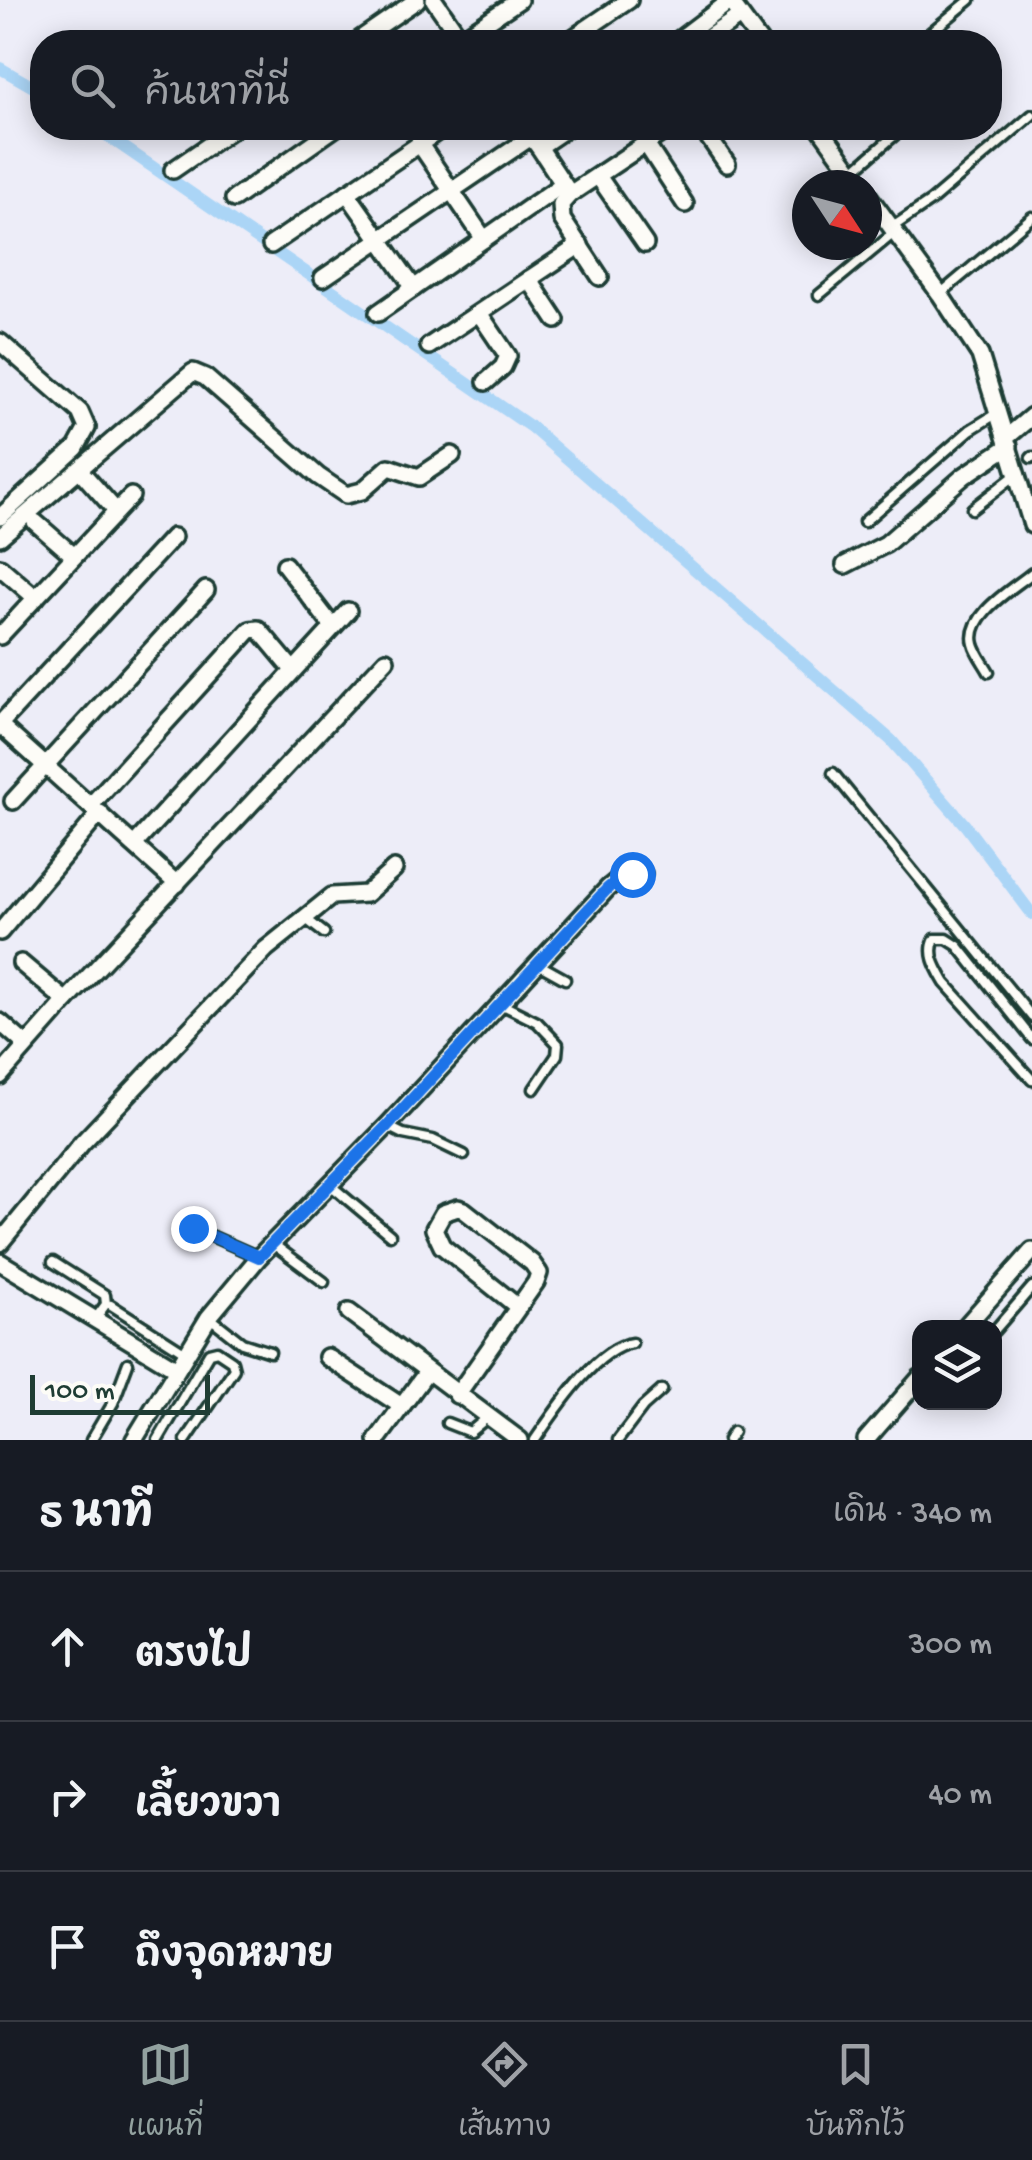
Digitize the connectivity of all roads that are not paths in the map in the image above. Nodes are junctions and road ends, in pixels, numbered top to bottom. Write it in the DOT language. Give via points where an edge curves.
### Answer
graph roads {
  1 [pos="417,0"];
  2 [pos="434,0"];
  3 [pos="519,0"];
  4 [pos="629,0"];
  5 [pos="730,0"];
  6 [pos="970,0"];
  7 [pos="716,13"];
  8 [pos="740,16"];
  9 [pos="373,30"];
  10 [pos="453,30"];
  11 [pos="476,30"];
  12 [pos="585,30"];
  13 [pos="693,30"];
  14 [pos="751,30"];
  15 [pos="934,30"];
  16 [pos="1032,115"];
  17 [pos="217,140"];
  18 [pos="318,140"];
  19 [pos="424,140"];
  20 [pos="527,140"];
  21 [pos="533,140"];
  22 [pos="652,140"];
  23 [pos="710,140"];
  24 [pos="828,140"];
  25 [pos="891,140"];
  26 [pos="419,143"];
  27 [pos="646,144"];
  28 [pos="726,164"];
  29 [pos="173,170"];
  30 [pos="850,170"];
  31 [pos="864,170"];
  32 [pos="598,176"];
  33 [pos="566,189"];
  34 [pos="452,192"];
  35 [pos="346,193"];
  36 [pos="234,199"];
  37 [pos="685,204"];
  38 [pos="882,215"];
  39 [pos="1032,218"];
  40 [pos="893,230"];
  41 [pos="484,239"];
  42 [pos="381,240"];
  43 [pos="645,244"];
  44 [pos="271,245"];
  45 [pos="580,245"];
  46 [pos="600,277"];
  47 [pos="323,278"];
  48 [pos="529,280"];
  49 [pos="414,288"];
  50 [pos="940,294"];
  51 [pos="819,295"];
  52 [pos="378,313"];
  53 [pos="480,313"];
  54 [pos="556,320"];
  55 [pos="0,342"];
  56 [pos="430,346"];
  57 [pos="486,382"];
  58 [pos="999,412"];
  59 [pos="1032,416"];
  60 [pos="1008,442"];
  61 [pos="452,455"];
  62 [pos="1017,474"];
  63 [pos="85,476"];
  64 [pos="130,496"];
  65 [pos="972,509"];
  66 [pos="116,511"];
  67 [pos="0,516"];
  68 [pos="35,522"];
  69 [pos="864,522"];
  70 [pos="1032,525"];
  71 [pos="173,536"];
  72 [pos="0,537"];
  73 [pos="74,556"];
  74 [pos="285,565"];
  75 [pos="845,565"];
  76 [pos="0,567"];
  77 [pos="1032,573"];
  78 [pos="206,590"];
  79 [pos="36,598"];
  80 [pos="348,612"];
  81 [pos="334,627"];
  82 [pos="0,636"];
  83 [pos="386,660"];
  84 [pos="293,670"];
  85 [pos="989,672"];
  86 [pos="0,725"];
  87 [pos="46,765"];
  88 [pos="833,773"];
  89 [pos="13,800"];
  90 [pos="95,809"];
  91 [pos="134,845"];
  92 [pos="394,870"];
  93 [pos="643,874"];
  94 [pos="178,884"];
  95 [pos="302,916"];
  96 [pos="0,932"];
  97 [pos="324,933"];
  98 [pos="22,963"];
  99 [pos="538,964"];
  100 [pos="565,979"];
  101 [pos="66,1001"];
  102 [pos="501,1004"];
  103 [pos="1032,1016"];
  104 [pos="0,1022"];
  105 [pos="1032,1039"];
  106 [pos="26,1044"];
  107 [pos="0,1076"];
  108 [pos="1032,1080"];
  109 [pos="534,1088"];
  110 [pos="387,1126"];
  111 [pos="464,1155"];
  112 [pos="329,1184"];
  113 [pos="193,1228"];
  114 [pos="390,1235"];
  115 [pos="0,1243"];
  116 [pos="272,1244"];
  117 [pos="1032,1252"];
  118 [pos="259,1257"];
  119 [pos="0,1262"];
  120 [pos="53,1262"];
  121 [pos="324,1282"];
  122 [pos="1032,1287"];
  123 [pos="112,1306"];
  124 [pos="518,1307"];
  125 [pos="349,1312"];
  126 [pos="209,1316"];
  127 [pos="95,1320"];
  128 [pos="971,1320"];
  129 [pos="1002,1322"];
  130 [pos="632,1343"];
  131 [pos="186,1352"];
  132 [pos="270,1352"];
  133 [pos="326,1356"];
  134 [pos="128,1363"];
  135 [pos="176,1368"];
  136 [pos="426,1372"];
  137 [pos="912,1387"];
  138 [pos="662,1390"];
  139 [pos="457,1394"];
  140 [pos="400,1406"];
  141 [pos="488,1417"];
  142 [pos="447,1423"];
  143 [pos="139,1438"];
  144 [pos="91,1440"];
  145 [pos="158,1440"];
  146 [pos="186,1440"];
  147 [pos="377,1440"];
  148 [pos="520,1440"];
  149 [pos="535,1440"];
  150 [pos="618,1440"];
  151 [pos="866,1440"];
  1 -- 9 [label="street"];
  2 -- 10 [label="street"];
  3 -- 11 [label="street"];
  4 -- 12 [label="street"];
  5 -- 7 [label="street"];
  5 -- 8 [label="street"];
  6 -- 15 [label="lane"];
  7 -- 8 [label="street"];
  7 -- 13 [label="street"];
  8 -- 14 [label="street"];
  16 -- 40 [label="lane"];
  17 -- 29 [label="street"];
  18 -- 36 [label="street"];
  19 -- 26 [label="street"];
  20 -- 34 [label="street"];
  21 -- 33 [label="street"];
  22 -- 27 [label="street"];
  23 -- 28 [label="street"];
  24 -- 30 [label="street"];
  25 -- 31 [label="lane"];
  26 -- 34 [label="street"];
  26 -- 35 [label="street"];
  27 -- 32 [label="street"];
  27 -- 37 [label="street"];
  32 -- 33 [label="street"];
  32 -- 43 [label="street"];
  33 -- 41 [label="street"];
  33 -- 45 [label="street" via="560,212"];
  34 -- 41 [label="street"];
  34 -- 42 [label="street"];
  35 -- 42 [label="street"];
  35 -- 44 [label="street"];
  38 -- 40 [label="street"];
  39 -- 50 [label="lane"];
  40 -- 50 [label="street"];
  40 -- 51 [label="lane"];
  41 -- 49 [label="street"];
  42 -- 47 [label="street"];
  42 -- 49 [label="street"];
  45 -- 46 [label="street"];
  45 -- 48 [label="street"];
  48 -- 53 [label="street"];
  48 -- 54 [label="street"];
  49 -- 52 [label="street"];
  50 -- 58 [label="street" via="980,355"];
  53 -- 56 [label="street"];
  53 -- 57 [label="street" via="508,356"];
  55 -- 67 [label="street" via="80,412 87,428 76,448"];
  58 -- 60 [label="street"];
  58 -- 69 [label="lane"];
  59 -- 60 [label="street"];
  60 -- 62 [label="street"];
  60 -- 75 [label="street" via="886,544"];
  61 -- 72 [label="street" via="420,477 389,467 362,491 346,495 193,372"];
  62 -- 65 [label="lane"];
  62 -- 70 [label="street"];
  63 -- 66 [label="street"];
  64 -- 66 [label="street"];
  66 -- 73 [label="street"];
  68 -- 73 [label="street"];
  71 -- 86 [label="street"];
  73 -- 79 [label="street"];
  74 -- 81 [label="street"];
  76 -- 79 [label="street"];
  77 -- 85 [label="lane" via="975,626 974,645"];
  78 -- 87 [label="street"];
  79 -- 82 [label="street"];
  80 -- 81 [label="street"];
  81 -- 84 [label="street"];
  83 -- 94 [label="street"];
  84 -- 90 [label="street" via="262,633 250,630"];
  84 -- 91 [label="street"];
  86 -- 87 [label="street"];
  87 -- 89 [label="street"];
  87 -- 90 [label="street"];
  88 -- 103 [label="lane"];
  90 -- 91 [label="street"];
  90 -- 96 [label="street"];
  91 -- 94 [label="street"];
  92 -- 95 [label="street" via="366,894 332,896"];
  93 -- 99 [label="street" via="608,888"];
  94 -- 101 [label="street"];
  95 -- 97 [label="lane"];
  95 -- 115 [label="street" via="108,1115"];
  98 -- 101 [label="street"];
  99 -- 100 [label="lane"];
  99 -- 102 [label="street"];
  101 -- 106 [label="street"];
  102 -- 109 [label="lane" via="537,1022 558,1044"];
  102 -- 110 [label="street"];
  104 -- 106 [label="street"];
  105 -- 108 [label="lane" via="958,946 935,938 931,948 945,983"];
  106 -- 107 [label="street"];
  110 -- 111 [label="lane"];
  110 -- 112 [label="street"];
  112 -- 114 [label="lane"];
  112 -- 116 [label="street"];
  113 -- 118 [label="lane"];
  116 -- 118 [label="street"];
  116 -- 121 [label="lane"];
  117 -- 128 [label="street"];
  118 -- 126 [label="street"];
  119 -- 127 [label="street"];
  120 -- 127 [label="lane" via="106,1294"];
  122 -- 129 [label="lane"];
  123 -- 131 [label="lane"];
  124 -- 124 [label="street" via="442,1246 434,1229 442,1213 464,1210 537,1268 538,1278"];
  124 -- 139 [label="street"];
  125 -- 136 [label="street"];
  126 -- 131 [label="street"];
  126 -- 132 [label="lane" via="242,1343"];
  127 -- 135 [label="street"];
  130 -- 149 [label="lane" via="594,1366"];
  131 -- 135 [label="street"];
  133 -- 140 [label="street"];
  134 -- 144 [label="lane"];
  135 -- 143 [label="street"];
  136 -- 139 [label="street"];
  136 -- 140 [label="street"];
  137 -- 151 [label="street"];
  138 -- 150 [label="lane"];
  139 -- 141 [label="street"];
  140 -- 147 [label="street"];
  141 -- 142 [label="lane" via="470,1432"];
  141 -- 148 [label="street"];
  145 -- 146 [label="lane" via="209,1353 217,1351 234,1369"];
}
